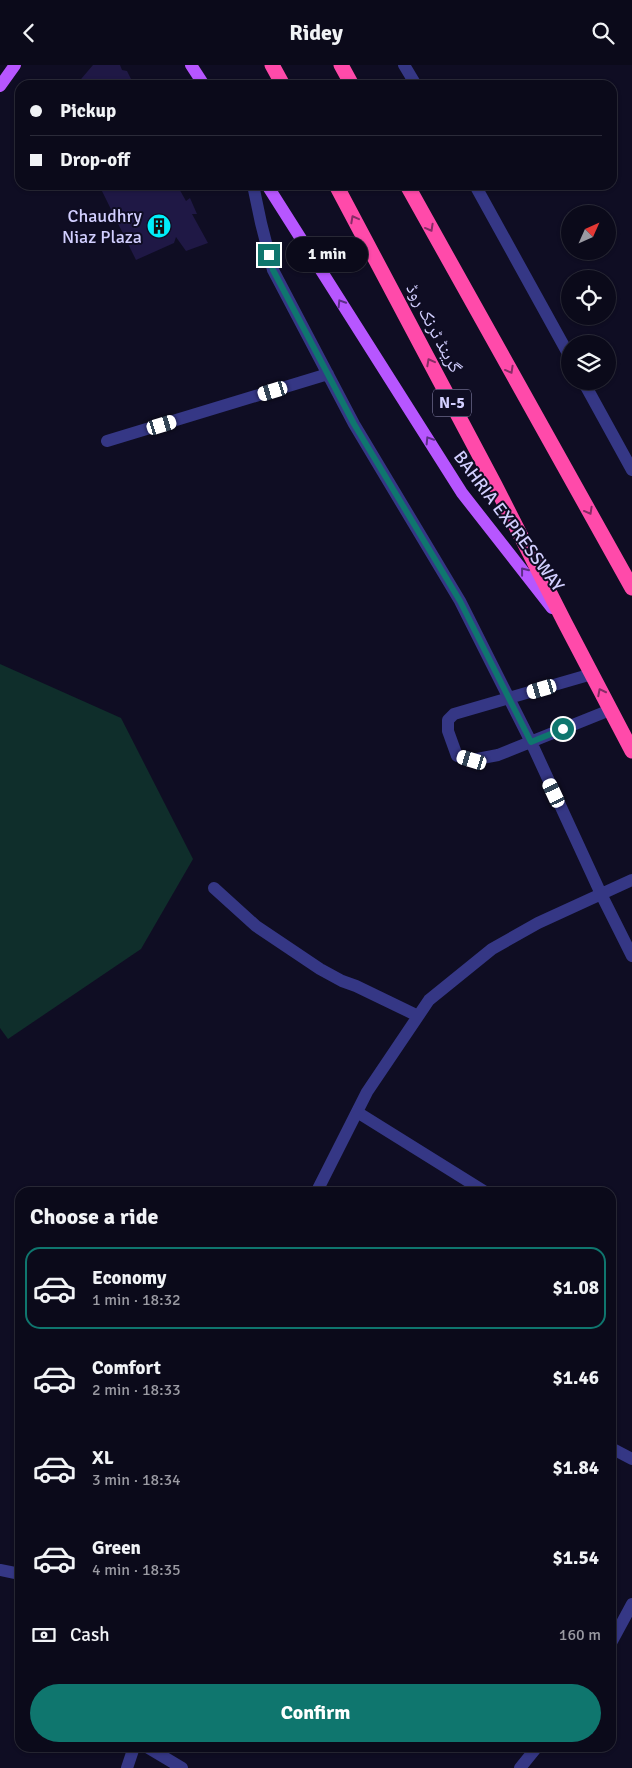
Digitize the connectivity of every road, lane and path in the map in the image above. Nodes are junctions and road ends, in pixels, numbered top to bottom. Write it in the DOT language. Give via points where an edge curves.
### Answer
graph roads {
  1 [pos="15,65"];
  2 [pos="191,65"];
  3 [pos="272,65"];
  4 [pos="340,65"];
  5 [pos="404,65"];
  6 [pos="201,80"];
  7 [pos="280,80"];
  8 [pos="349,80"];
  9 [pos="413,80"];
  10 [pos="0,85"];
  11 [pos="254,190"];
  12 [pos="270,190"];
  13 [pos="339,190"];
  14 [pos="410,190"];
  15 [pos="478,190"];
  16 [pos="561,341"];
  17 [pos="328,374"];
  18 [pos="589,390"];
  19 [pos="107,441"];
  20 [pos="632,469"];
  21 [pos="632,588"];
  22 [pos="565,623"];
  23 [pos="592,674"];
  24 [pos="508,698"];
  25 [pos="610,710"];
  26 [pos="531,742"];
  27 [pos="632,751"];
  28 [pos="632,880"];
  29 [pos="214,888"];
  30 [pos="601,894"];
  31 [pos="632,956"];
  32 [pos="418,1016"];
  33 [pos="357,1112"];
  34 [pos="319,1187"];
  35 [pos="477,1187"];
  36 [pos="616,1451"];
  37 [pos="632,1459"];
  38 [pos="0,1570"];
  39 [pos="15,1573"];
  40 [pos="632,1604"];
  41 [pos="616,1634"];
  42 [pos="132,1752"];
  43 [pos="156,1752"];
  44 [pos="533,1752"];
  45 [pos="127,1768"];
  46 [pos="182,1768"];
  47 [pos="520,1768"];
  1 -- 10 [label="main road"];
  2 -- 6 [label="main road"];
  3 -- 7 [label="highway"];
  4 -- 8 [label="highway"];
  5 -- 9 [label="street"];
  11 -- 17 [label="street" via="273,270"];
  22 -- 12 [label="main road, BAHRIA EXPRESSWAY, one-way" via="462,493"];
  22 -- 13 [label="highway, گرینڈ ٹرنک روڈ / N-5, one-way"];
  14 -- 21 [label="highway, one-way"];
  15 -- 16 [label="street"];
  17 -- 19 [label="street"];
  17 -- 24 [label="street" via="354,424 460,601"];
  18 -- 20 [label="street"];
  22 -- 23 [label="highway, N-5"];
  23 -- 24 [label="street"];
  25 -- 23 [label="highway, N-5, one-way"];
  24 -- 26 [label="street"];
  24 -- 26 [label="street" via="454,714 448,721 448,731 457,756 472,760 498,755"];
  25 -- 26 [label="street"];
  25 -- 27 [label="highway, N-5"];
  26 -- 30 [label="street"];
  28 -- 30 [label="street"];
  29 -- 32 [label="street" via="256,926 320,969"];
  30 -- 31 [label="street"];
  30 -- 32 [label="street" via="492,949 429,1000"];
  32 -- 33 [label="street"];
  33 -- 34 [label="street"];
  33 -- 35 [label="street"];
  36 -- 37 [label="street"];
  38 -- 39 [label="street"];
  40 -- 41 [label="street"];
  42 -- 45 [label="street"];
  43 -- 46 [label="street"];
  44 -- 47 [label="street"];
}
